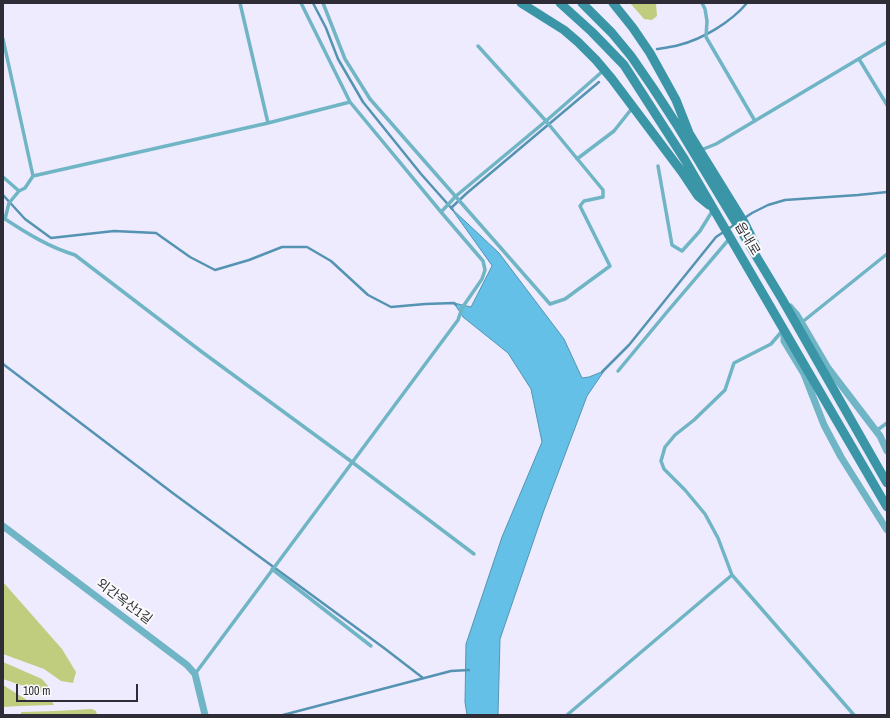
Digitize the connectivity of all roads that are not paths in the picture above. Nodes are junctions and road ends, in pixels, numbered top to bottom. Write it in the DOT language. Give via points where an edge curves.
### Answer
graph roads {
  1 [pos="240,3"];
  2 [pos="301,3"];
  3 [pos="323,3"];
  4 [pos="521,3"];
  5 [pos="560,3"];
  6 [pos="582,3"];
  7 [pos="612,3"];
  8 [pos="702,3"];
  9 [pos="3,39"];
  10 [pos="887,42"];
  11 [pos="478,46"];
  12 [pos="860,59"];
  13 [pos="604,70"];
  14 [pos="350,102"];
  15 [pos="887,105"];
  16 [pos="633,107"];
  17 [pos="546,121"];
  18 [pos="754,121"];
  19 [pos="268,123"];
  20 [pos="700,151"];
  21 [pos="577,159"];
  22 [pos="658,166"];
  23 [pos="33,176"];
  24 [pos="3,177"];
  25 [pos="19,191"];
  26 [pos="456,196"];
  27 [pos="714,209"];
  28 [pos="441,212"];
  29 [pos="4,219"];
  30 [pos="730,236"];
  31 [pos="887,254"];
  32 [pos="774,286"];
  33 [pos="801,323"];
  34 [pos="784,329"];
  35 [pos="618,371"];
  36 [pos="887,423"];
  37 [pos="876,431"];
  38 [pos="887,450"];
  39 [pos="352,462"];
  40 [pos="887,483"];
  41 [pos="887,507"];
  42 [pos="3,526"];
  43 [pos="887,530"];
  44 [pos="474,554"];
  45 [pos="272,569"];
  46 [pos="732,575"];
  47 [pos="371,646"];
  48 [pos="195,674"];
  49 [pos="205,715"];
  50 [pos="567,715"];
  51 [pos="854,715"];
  1 -- 19 [label="lane"];
  2 -- 14 [label="lane"];
  3 -- 26 [label="lane" via="345,59 370,99"];
  4 -- 13 [label="street" via="564,30"];
  5 -- 27 [label="street, 읍내로" via="624,65"];
  6 -- 32 [label="street, 읍내로" via="632,56 677,125"];
  7 -- 20 [label="street" via="650,53"];
  8 -- 18 [label="lane" via="707,21 706,37"];
  9 -- 23 [label="lane"];
  10 -- 12 [label="lane"];
  11 -- 17 [label="lane"];
  12 -- 15 [label="lane"];
  12 -- 18 [label="lane"];
  13 -- 16 [label="street"];
  13 -- 17 [label="lane"];
  14 -- 19 [label="lane"];
  14 -- 28 [label="lane"];
  16 -- 21 [label="lane" via="614,131"];
  16 -- 27 [label="street" via="698,196"];
  17 -- 21 [label="lane"];
  17 -- 26 [label="lane"];
  18 -- 20 [label="lane"];
  19 -- 23 [label="lane"];
  20 -- 32 [label="street" via="742,218"];
  21 -- 26 [label="lane" via="603,190 603,197 584,201 580,206 610,266 566,299 550,304"];
  22 -- 27 [label="lane" via="672,245 682,251 700,231"];
  23 -- 25 [label="lane" via="25,188"];
  24 -- 25 [label="lane"];
  25 -- 29 [label="lane" via="9,203"];
  26 -- 28 [label="lane"];
  27 -- 30 [label="street, 읍내로"];
  28 -- 39 [label="lane" via="483,261 485,270 482,279 462,308 458,320"];
  29 -- 39 [label="lane" via="59,250 75,255"];
  30 -- 34 [label="street, 읍내로"];
  30 -- 35 [label="lane"];
  31 -- 33 [label="lane"];
  32 -- 33 [label="street"];
  32 -- 40 [label="street, 읍내로"];
  33 -- 37 [label="street" via="828,368"];
  34 -- 41 [label="street, 읍내로"];
  34 -- 43 [label="street" via="784,341 804,374 824,425"];
  34 -- 46 [label="lane" via="772,344 734,363 725,390 675,435 665,447 661,461 664,469 705,514 718,538"];
  36 -- 37 [label="lane"];
  37 -- 38 [label="street"];
  39 -- 44 [label="lane"];
  39 -- 45 [label="lane"];
  42 -- 48 [label="street, 외간옥산1길"];
  45 -- 47 [label="lane"];
  45 -- 48 [label="lane"];
  46 -- 50 [label="lane"];
  46 -- 51 [label="lane"];
  48 -- 49 [label="street"];
}
